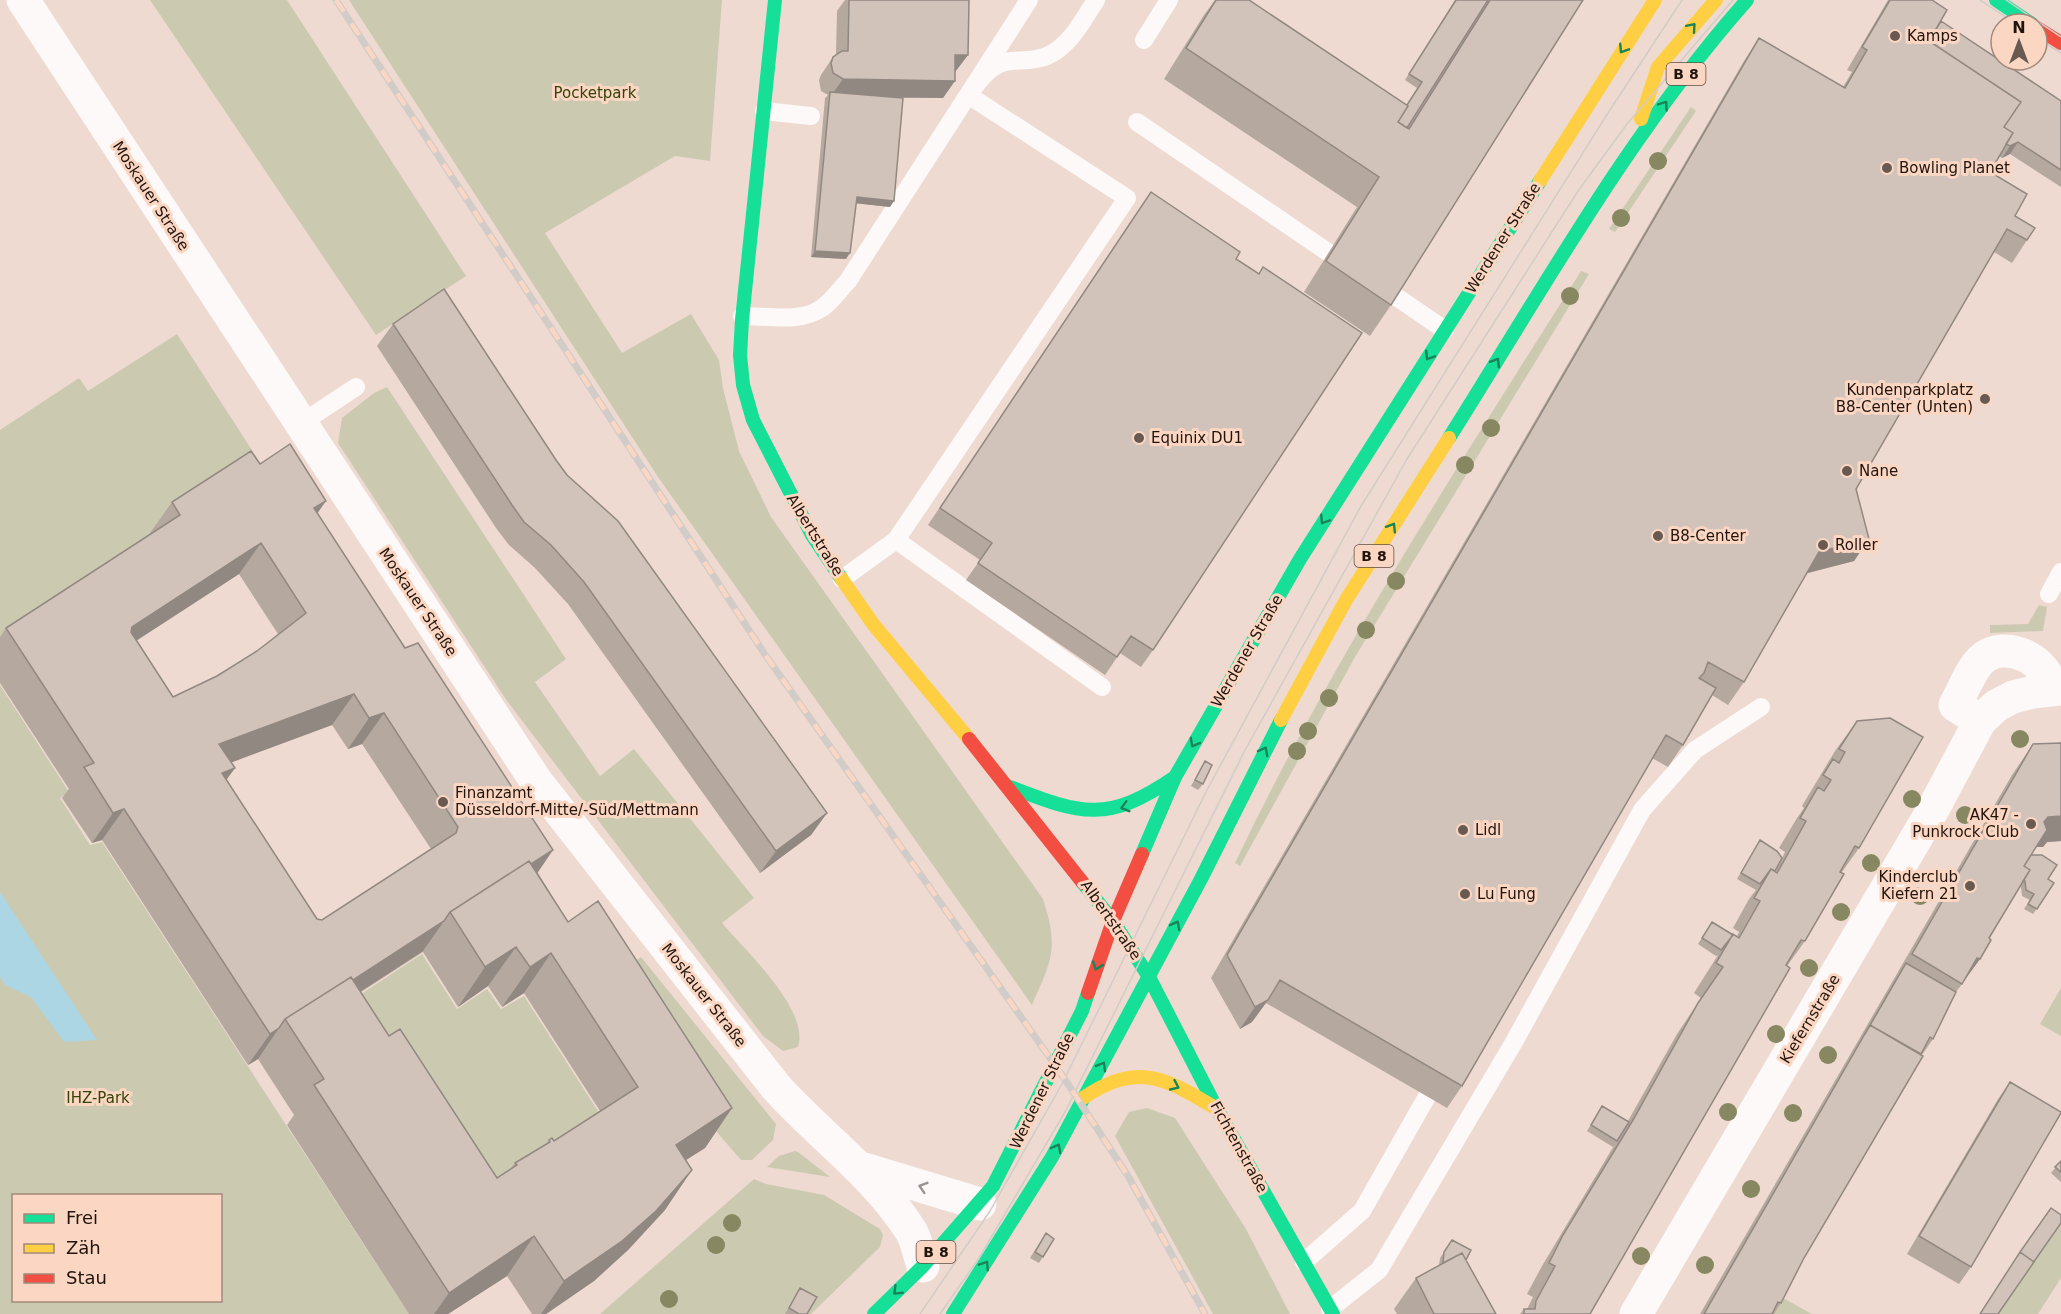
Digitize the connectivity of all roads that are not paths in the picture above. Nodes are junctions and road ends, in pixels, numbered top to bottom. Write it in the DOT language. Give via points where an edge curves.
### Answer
graph roads {
  1 [pos="23,0"];
  2 [pos="775,0"];
  3 [pos="1029,0"];
  4 [pos="1096,0"];
  5 [pos="1169,0"];
  6 [pos="1655,0"];
  7 [pos="1716,0"];
  8 [pos="1747,0"];
  9 [pos="1996,0"];
  10 [pos="2014,12"];
  11 [pos="1144,40"];
  12 [pos="968,95"];
  13 [pos="764,111"];
  14 [pos="812,116"];
  15 [pos="1137,122"];
  16 [pos="1630,152"];
  17 [pos="1329,253"];
  18 [pos="1395,296"];
  19 [pos="742,315"];
  20 [pos="1445,330"];
  21 [pos="356,387"];
  22 [pos="300,424"];
  23 [pos="896,540"];
  24 [pos="2061,572"];
  25 [pos="842,579"];
  26 [pos="2049,594"];
  27 [pos="1101,687"];
  28 [pos="2056,690"];
  29 [pos="1761,707"];
  30 [pos="1980,721"];
  31 [pos="1175,777"];
  32 [pos="1008,787"];
  33 [pos="1113,921"];
  34 [pos="1149,977"];
  35 [pos="1450,1056"];
  36 [pos="1083,1098"];
  37 [pos="1217,1109"];
  38 [pos="861,1168"];
  39 [pos="980,1204"];
  40 [pos="1304,1262"];
  41 [pos="923,1266"];
  42 [pos="1331,1312"];
  43 [pos="874,1314"];
  44 [pos="953,1314"];
  45 [pos="1636,1314"];
  1 -- 22 [label="street, Moskauer Straße"];
  2 -- 13 [label="main road, Albertstraße"];
  3 -- 12 [label="lane"];
  4 -- 12 [label="lane" via="1059,49 1047,56 998,65"];
  5 -- 11 [label="lane"];
  6 -- 20 [label="main road, Werdener Straße / B 8, one-way"];
  16 -- 7 [label="main road, B 8, one-way" via="1658,67"];
  16 -- 8 [label="main road, B 8, one-way" via="1701,52"];
  9 -- 10 [label="main road"];
  12 -- 19 [label="lane" via="848,280 823,308 799,317"];
  12 -- 23 [label="lane" via="1127,198"];
  13 -- 14 [label="lane"];
  13 -- 19 [label="main road, Albertstraße"];
  15 -- 17 [label="lane"];
  34 -- 16 [label="main road, B 8, one-way" via="1346,600"];
  18 -- 20 [label="lane"];
  19 -- 25 [label="main road, Albertstraße" via="743,386 753,420 812,535"];
  20 -- 31 [label="main road, Werdener Straße / B 8, one-way" via="1300,559"];
  21 -- 22 [label="lane"];
  22 -- 38 [label="street, Moskauer Straße" via="536,781 776,1087 804,1119"];
  23 -- 25 [label="lane"];
  23 -- 27 [label="lane"];
  24 -- 26 [label="lane"];
  25 -- 32 [label="main road, Albertstraße" via="873,624"];
  28 -- 30 [label="street, Kiefernstraße" via="2013,698 1996,706"];
  28 -- 30 [label="street, Kiefernstraße" via="2041,665 2028,655 1990,654 1981,661 1955,705"];
  29 -- 42 [label="lane" via="1695,750 1642,810 1514,1042 1379,1270"];
  30 -- 45 [label="street, Kiefernstraße" via="1931,813"];
  31 -- 32 [label="main road, one-way" via="1147,798 1125,808 1100,812 1069,808"];
  31 -- 33 [label="main road, Werdener Straße / B 8"];
  32 -- 33 [label="main road, Albertstraße"];
  33 -- 34 [label="main road, Albertstraße"];
  33 -- 39 [label="main road, Werdener Straße / B 8, one-way" via="1082,1011 1008,1161"];
  36 -- 34 [label="main road, B 8, one-way"];
  34 -- 37 [label="main road, Fichtenstraße"];
  35 -- 40 [label="lane" via="1362,1211"];
  36 -- 37 [label="main road, one-way" via="1128,1075 1175,1085"];
  44 -- 36 [label="main road, B 8, one-way" via="1029,1196"];
  37 -- 40 [label="main road, Fichtenstraße"];
  39 -- 38 [label="street, Moskauer Straße, one-way"];
  38 -- 41 [label="street, Moskauer Straße" via="912,1233"];
  39 -- 41 [label="main road, Werdener Straße / B 8"];
  40 -- 42 [label="main road, Fichtenstraße"];
  41 -- 43 [label="main road, Werdener Straße / B 8, one-way"];
}
